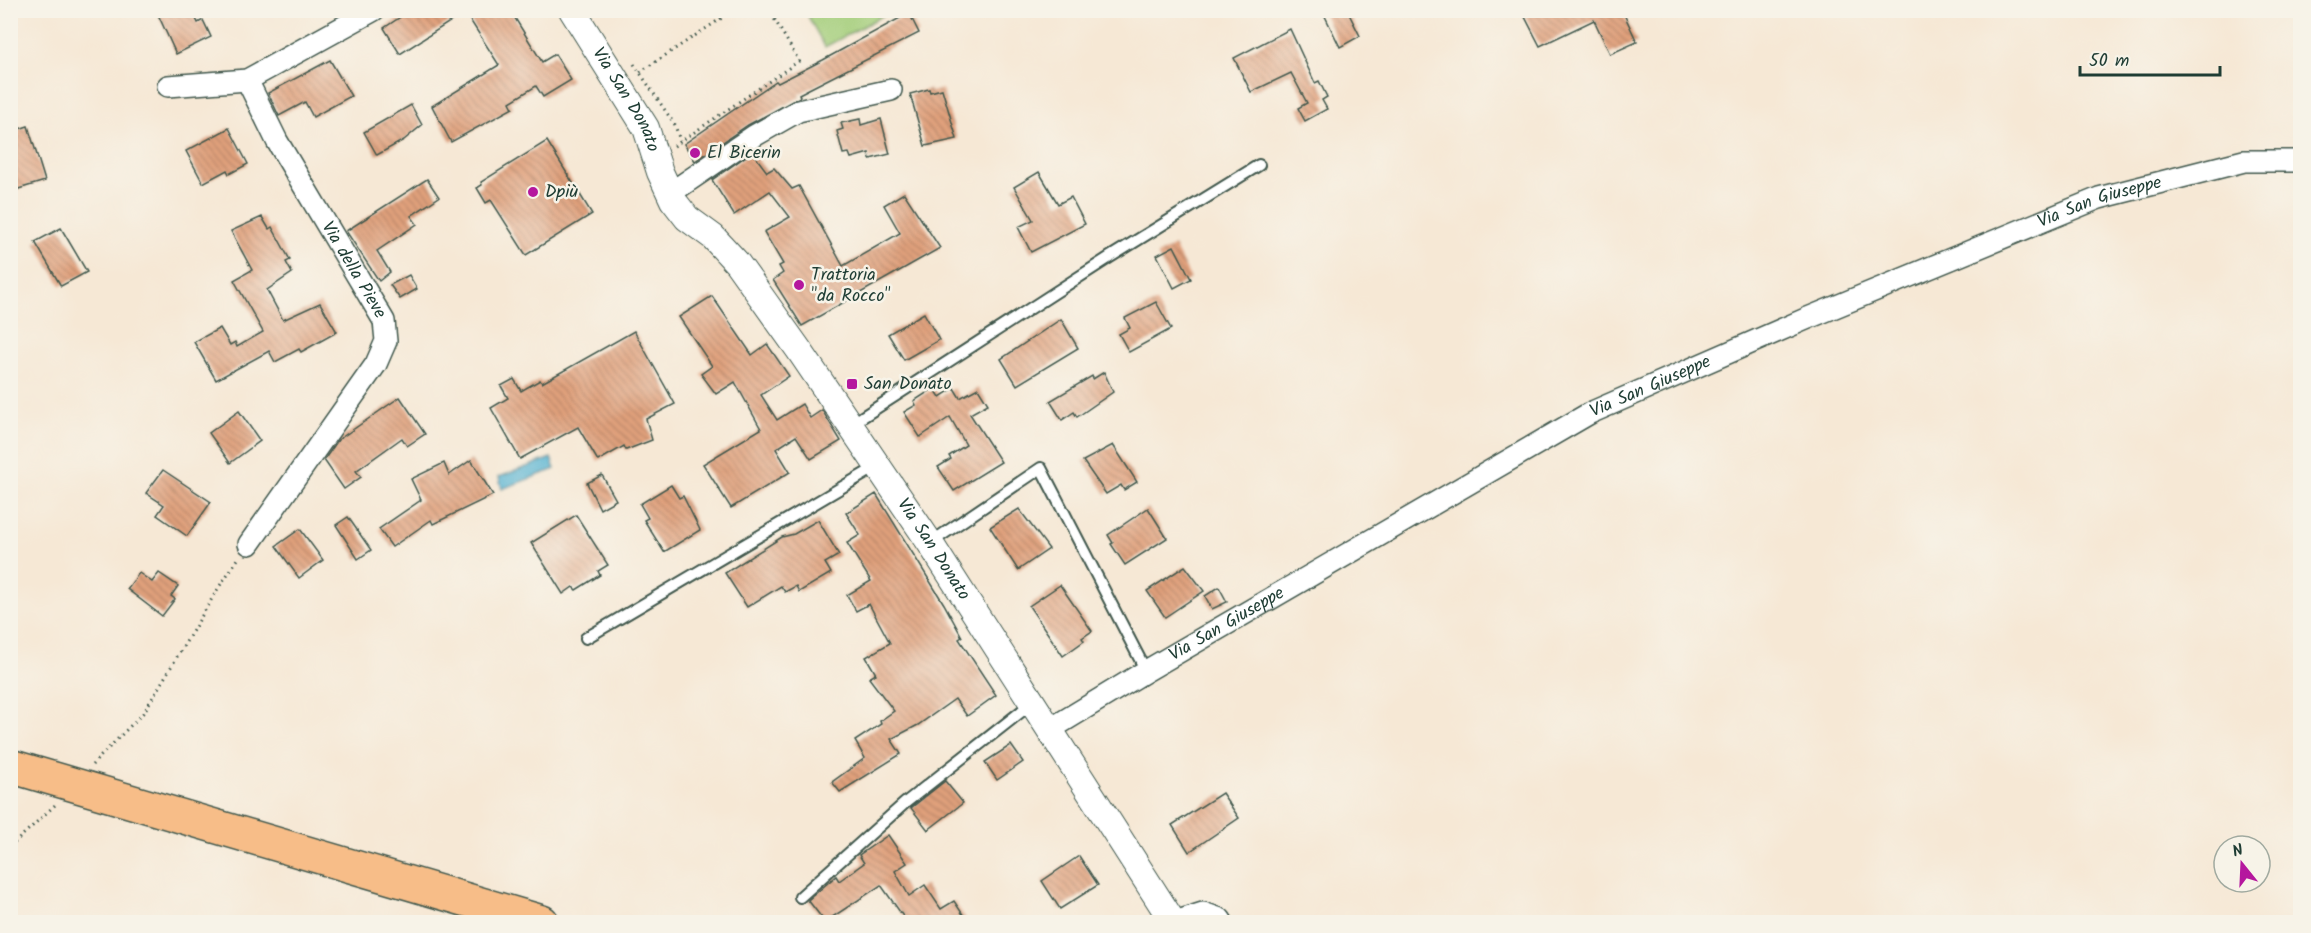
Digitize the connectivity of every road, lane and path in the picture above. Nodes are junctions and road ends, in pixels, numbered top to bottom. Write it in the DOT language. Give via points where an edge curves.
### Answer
graph roads {
  1 [pos="572,10"];
  2 [pos="734,10"];
  3 [pos="769,10"];
  4 [pos="365,13"];
  5 [pos="628,55"];
  6 [pos="639,72"];
  7 [pos="247,80"];
  8 [pos="168,86"];
  9 [pos="891,90"];
  10 [pos="680,141"];
  11 [pos="673,147"];
  12 [pos="2301,161"];
  13 [pos="1259,165"];
  14 [pos="669,194"];
  15 [pos="850,425"];
  16 [pos="878,466"];
  17 [pos="930,543"];
  18 [pos="249,544"];
  19 [pos="586,638"];
  20 [pos="1146,671"];
  21 [pos="1032,703"];
  22 [pos="1049,730"];
  23 [pos="10,766"];
  24 [pos="88,768"];
  25 [pos="61,799"];
  26 [pos="10,847"];
  27 [pos="800,897"];
  28 [pos="484,912"];
  29 [pos="542,922"];
  30 [pos="1174,922"];
  31 [pos="1222,922"];
  1 -- 14 [label="street, Via San Donato" via="646,128"];
  2 -- 6 [label="path"];
  3 -- 10 [label="path" via="800,61"];
  4 -- 7 [label="street"];
  5 -- 6 [label="path"];
  6 -- 10 [label="path" via="675,125"];
  7 -- 8 [label="street"];
  7 -- 18 [label="street, Via della Pieve" via="277,141 384,321 386,341 376,364"];
  9 -- 14 [label="street" via="798,111"];
  10 -- 11 [label="path"];
  12 -- 20 [label="street, Via San Giuseppe" via="2244,161 2099,198 1590,412"];
  13 -- 15 [label="lane"];
  14 -- 15 [label="street, Via San Donato" via="687,218 713,237 737,263"];
  15 -- 16 [label="street, Via San Donato"];
  16 -- 17 [label="street, Via San Donato"];
  16 -- 19 [label="lane"];
  17 -- 20 [label="lane" via="1041,468"];
  17 -- 21 [label="street, Via San Donato"];
  18 -- 24 [label="path" via="219,586 144,712"];
  20 -- 22 [label="street, Via San Giuseppe"];
  21 -- 22 [label="street, Via San Donato"];
  21 -- 27 [label="lane" via="905,803"];
  22 -- 30 [label="street, Via San Donato"];
  23 -- 28 [label="main road"];
  25 -- 26 [label="path"];
  28 -- 29 [label="main road"];
  30 -- 31 [label="street" via="1203,913"];
}
